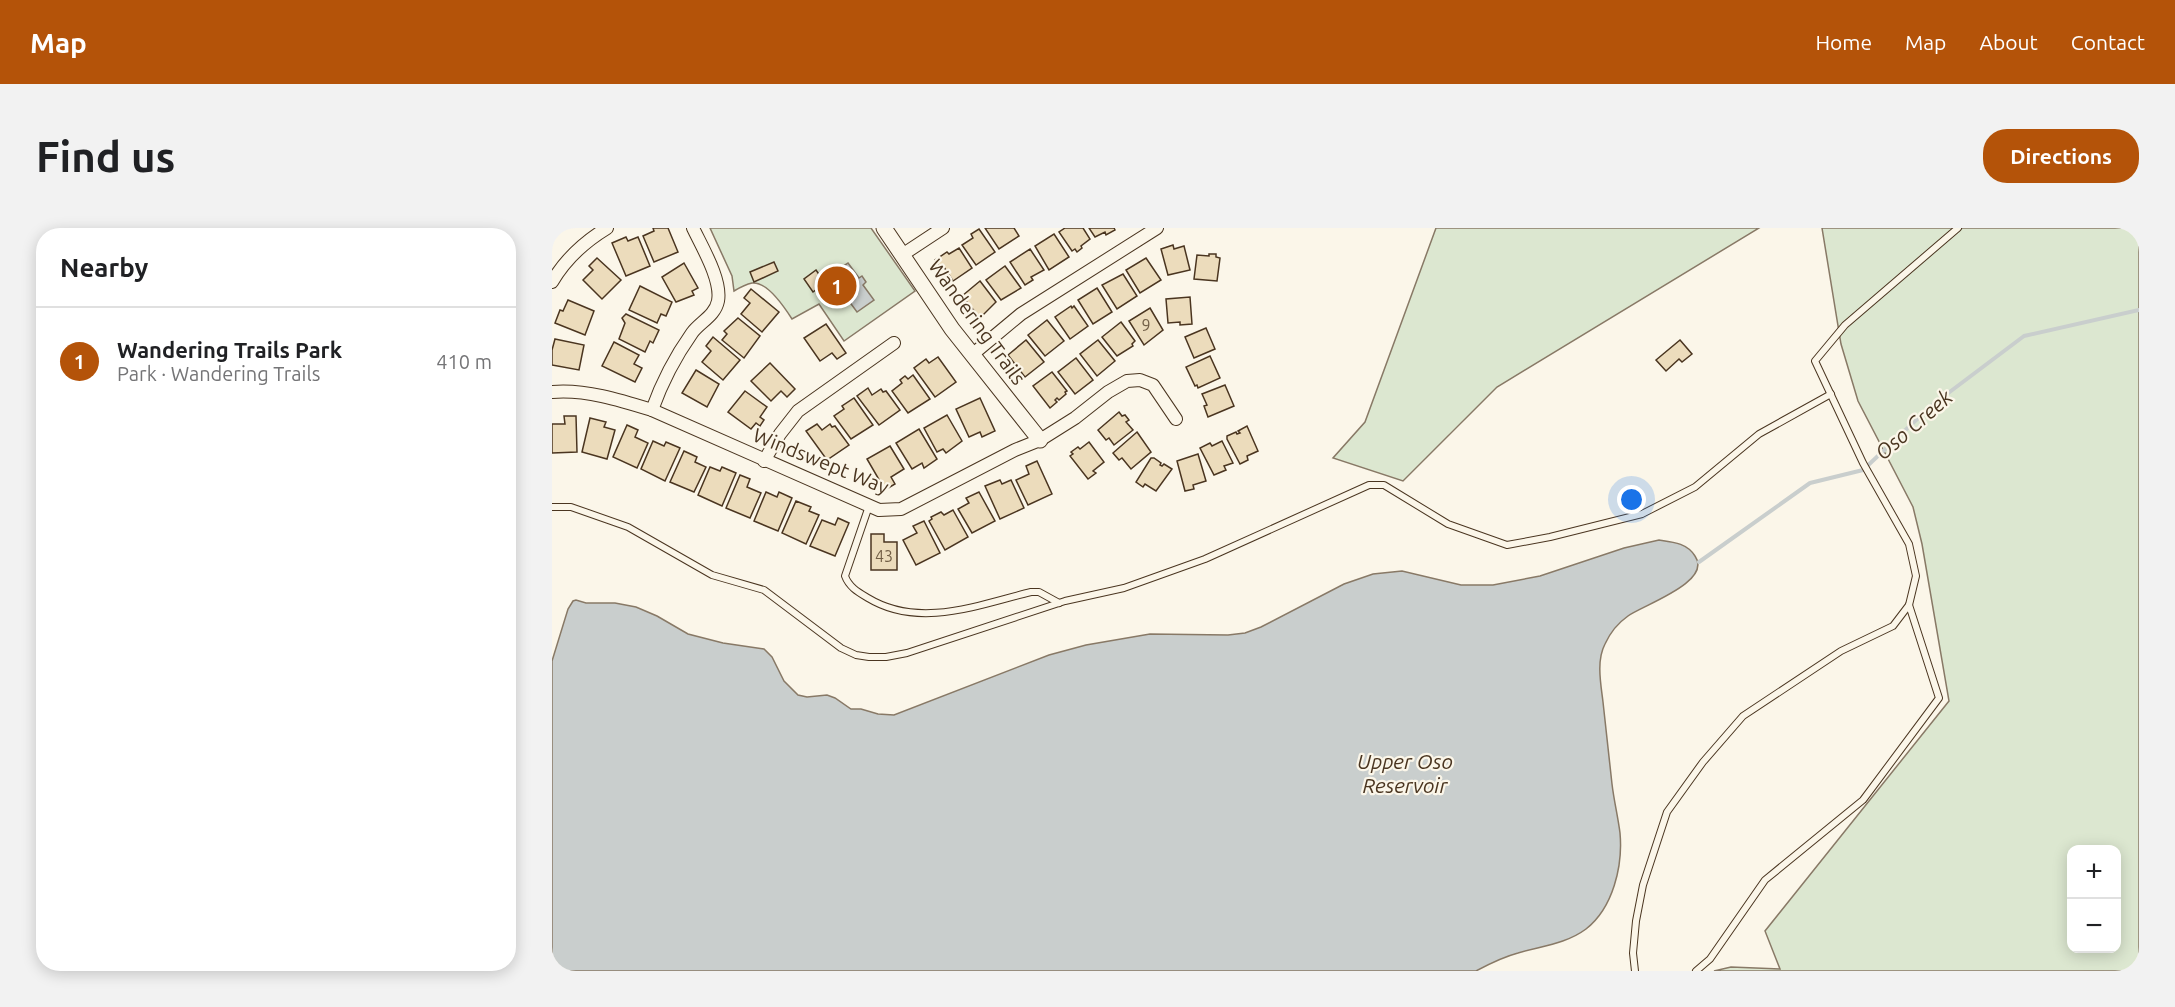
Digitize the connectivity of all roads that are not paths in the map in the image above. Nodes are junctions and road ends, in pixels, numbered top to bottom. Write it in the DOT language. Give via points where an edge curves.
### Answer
graph roads {
  1 [pos="607,228"];
  2 [pos="693,228"];
  3 [pos="884,228"];
  4 [pos="943,228"];
  5 [pos="1157,228"];
  6 [pos="1958,228"];
  7 [pos="902,255"];
  8 [pos="554,276"];
  9 [pos="894,343"];
  10 [pos="973,354"];
  11 [pos="552,392"];
  12 [pos="1831,394"];
  13 [pos="652,410"];
  14 [pos="1176,419"];
  15 [pos="1040,440"];
  16 [pos="764,461"];
  17 [pos="869,506"];
  18 [pos="552,507"];
  19 [pos="1059,603"];
  20 [pos="1909,605"];
  21 [pos="1635,971"];
  22 [pos="1696,971"];
  1 -- 8 [label="street" via="585,242"];
  2 -- 13 [label="street" via="718,285 718,300 672,363"];
  3 -- 7 [label="street, Wandering Trails"];
  4 -- 7 [label="street"];
  5 -- 10 [label="street" via="1021,314"];
  6 -- 12 [label="lane" via="1845,325 1815,361"];
  7 -- 10 [label="street, Wandering Trails"];
  9 -- 16 [label="street" via="798,411"];
  10 -- 15 [label="street, Wandering Trails"];
  11 -- 13 [label="street, Windswept Way" via="617,399"];
  12 -- 19 [label="lane" via="1759,434 1695,487 1642,514 1506,545 1448,524 1384,485 1369,485 1205,559 1124,588"];
  12 -- 20 [label="lane" via="1868,474 1909,544 1916,576"];
  13 -- 16 [label="street, Windswept Way"];
  14 -- 15 [label="street, Windswept Way" via="1153,385 1127,381"];
  15 -- 17 [label="street, Windswept Way" via="901,509 879,510"];
  16 -- 17 [label="street, Windswept Way"];
  17 -- 19 [label="lane" via="844,576 853,589 871,600 904,612 927,614 951,612 1031,592"];
  18 -- 19 [label="lane" via="571,507 628,527 712,575 764,590 841,648 869,657 907,653"];
  20 -- 21 [label="lane" via="1893,626 1841,651 1743,716 1703,762 1666,812 1643,885 1633,953"];
  20 -- 22 [label="lane" via="1940,698 1863,800 1765,880 1710,959"];
}
